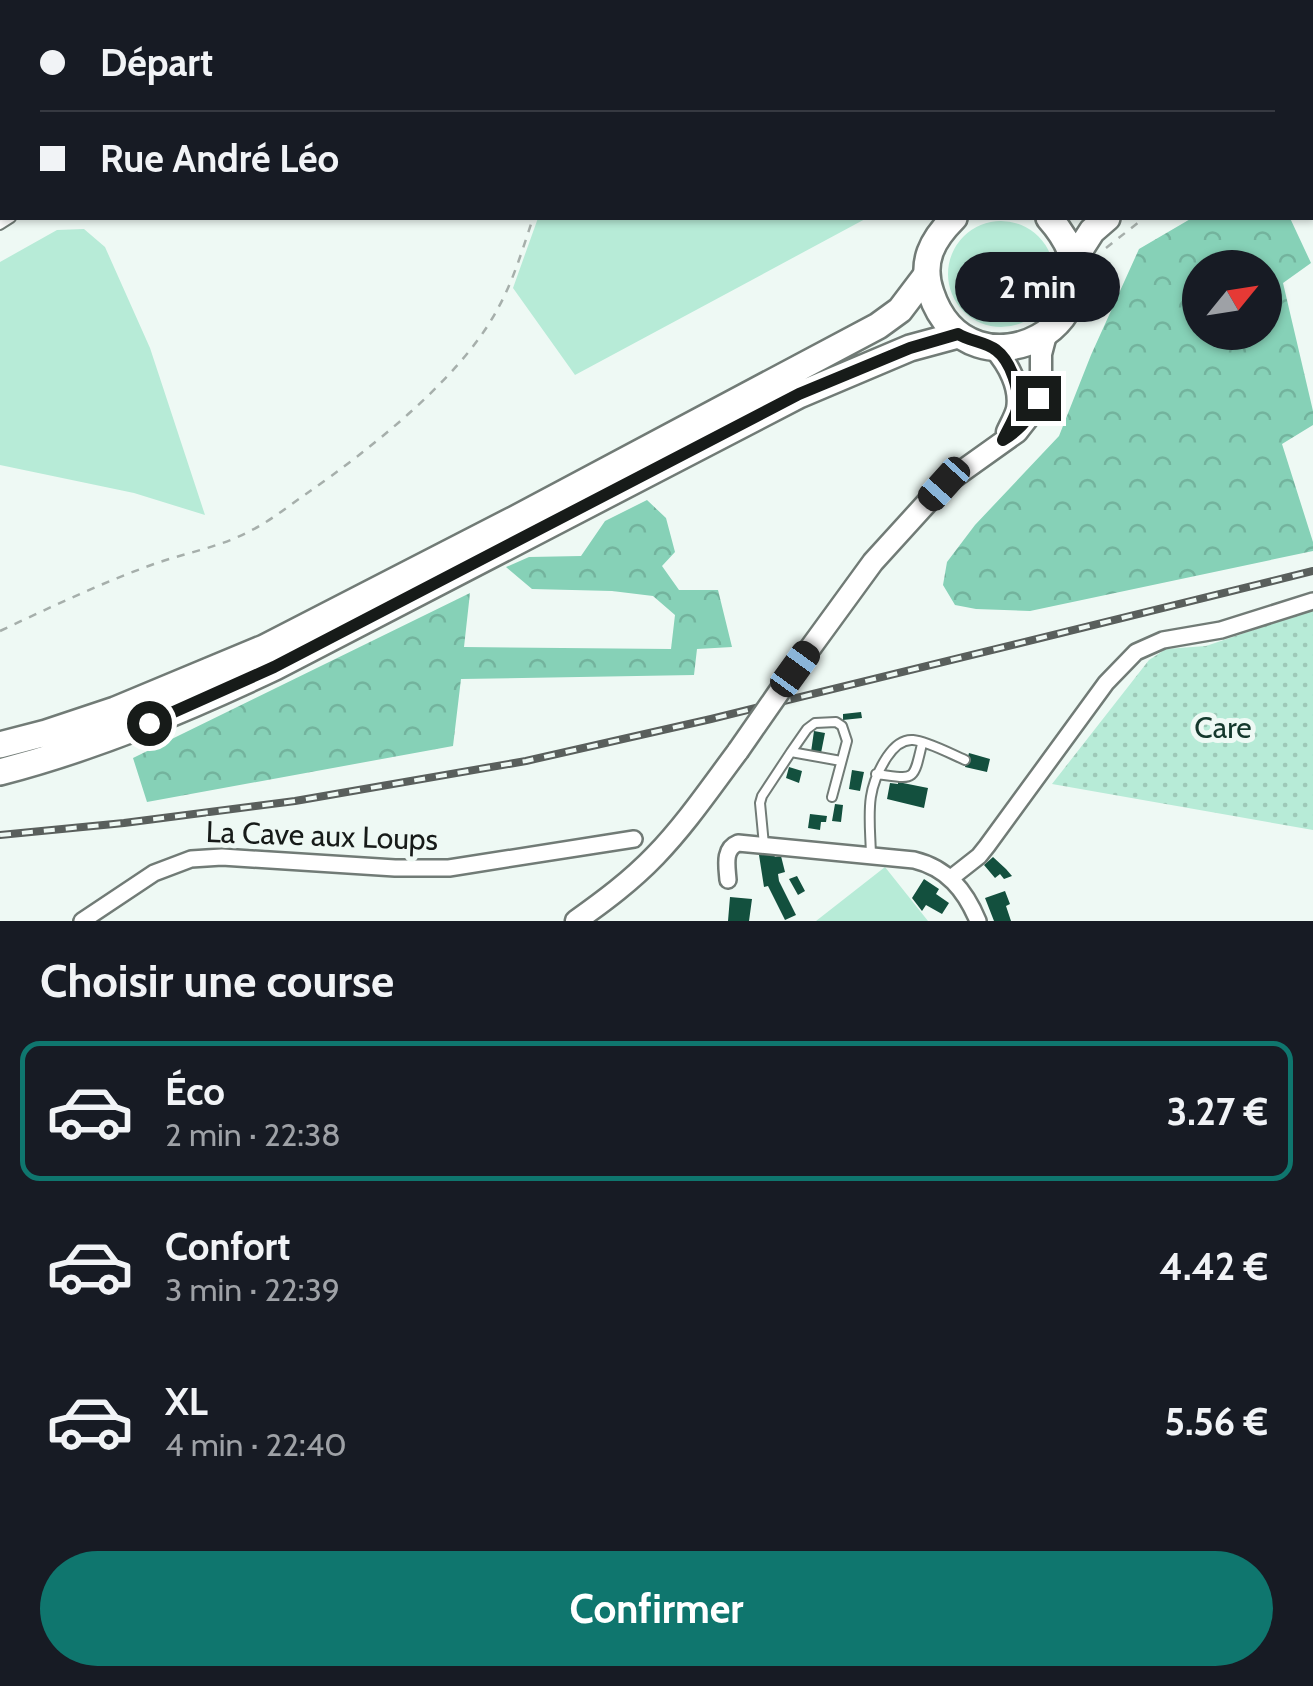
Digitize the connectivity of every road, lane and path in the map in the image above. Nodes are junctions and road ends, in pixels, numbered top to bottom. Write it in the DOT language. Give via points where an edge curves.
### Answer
graph roads {
  1 [pos="533,220"];
  2 [pos="952,220"];
  3 [pos="1050,220"];
  4 [pos="1104,220"];
  5 [pos="1074,260"];
  6 [pos="925,277"];
  7 [pos="1047,332"];
  8 [pos="958,334"];
  9 [pos="994,348"];
  10 [pos="1003,440"];
  11 [pos="1313,601"];
  12 [pos="0,631"];
  13 [pos="922,744"];
  14 [pos="0,745"];
  15 [pos="790,752"];
  16 [pos="965,760"];
  17 [pos="840,761"];
  18 [pos="0,772"];
  19 [pos="876,774"];
  20 [pos="832,797"];
  21 [pos="634,840"];
  22 [pos="764,845"];
  23 [pos="871,856"];
  24 [pos="951,878"];
  25 [pos="728,880"];
  26 [pos="82,921"];
  27 [pos="576,921"];
  28 [pos="978,921"];
  1 -- 12 [label="path" via="506,292 480,336 382,437 243,535 101,584"];
  2 -- 6 [label="main road" via="936,237"];
  3 -- 5 [label="main road"];
  4 -- 5 [label="main road"];
  5 -- 7 [label="main road" via="1073,300"];
  6 -- 8 [label="main road" via="936,308"];
  6 -- 14 [label="main road" via="900,310 856,338 264,648 115,710"];
  7 -- 9 [label="main road"];
  7 -- 10 [label="street" via="1035,409"];
  8 -- 9 [label="main road"];
  8 -- 18 [label="main road" via="799,394 225,691 90,746"];
  9 -- 10 [label="street" via="1012,372 1017,398"];
  10 -- 27 [label="street, bridge" via="944,484 885,549 652,860"];
  11 -- 24 [label="street" via="1136,652 979,856"];
  13 -- 16 [label="lane"];
  13 -- 19 [label="lane" via="902,742"];
  13 -- 19 [label="lane" via="912,776"];
  15 -- 17 [label="lane"];
  15 -- 17 [label="lane" via="815,723 836,722 846,732"];
  15 -- 22 [label="lane" via="760,803"];
  17 -- 20 [label="lane"];
  19 -- 23 [label="lane" via="868,806"];
  21 -- 26 [label="street, La Cave aux Loups" via="449,868 191,859 154,873"];
  22 -- 23 [label="street"];
  22 -- 25 [label="street" via="730,848"];
  23 -- 24 [label="street" via="926,863"];
  24 -- 28 [label="street"];
}
